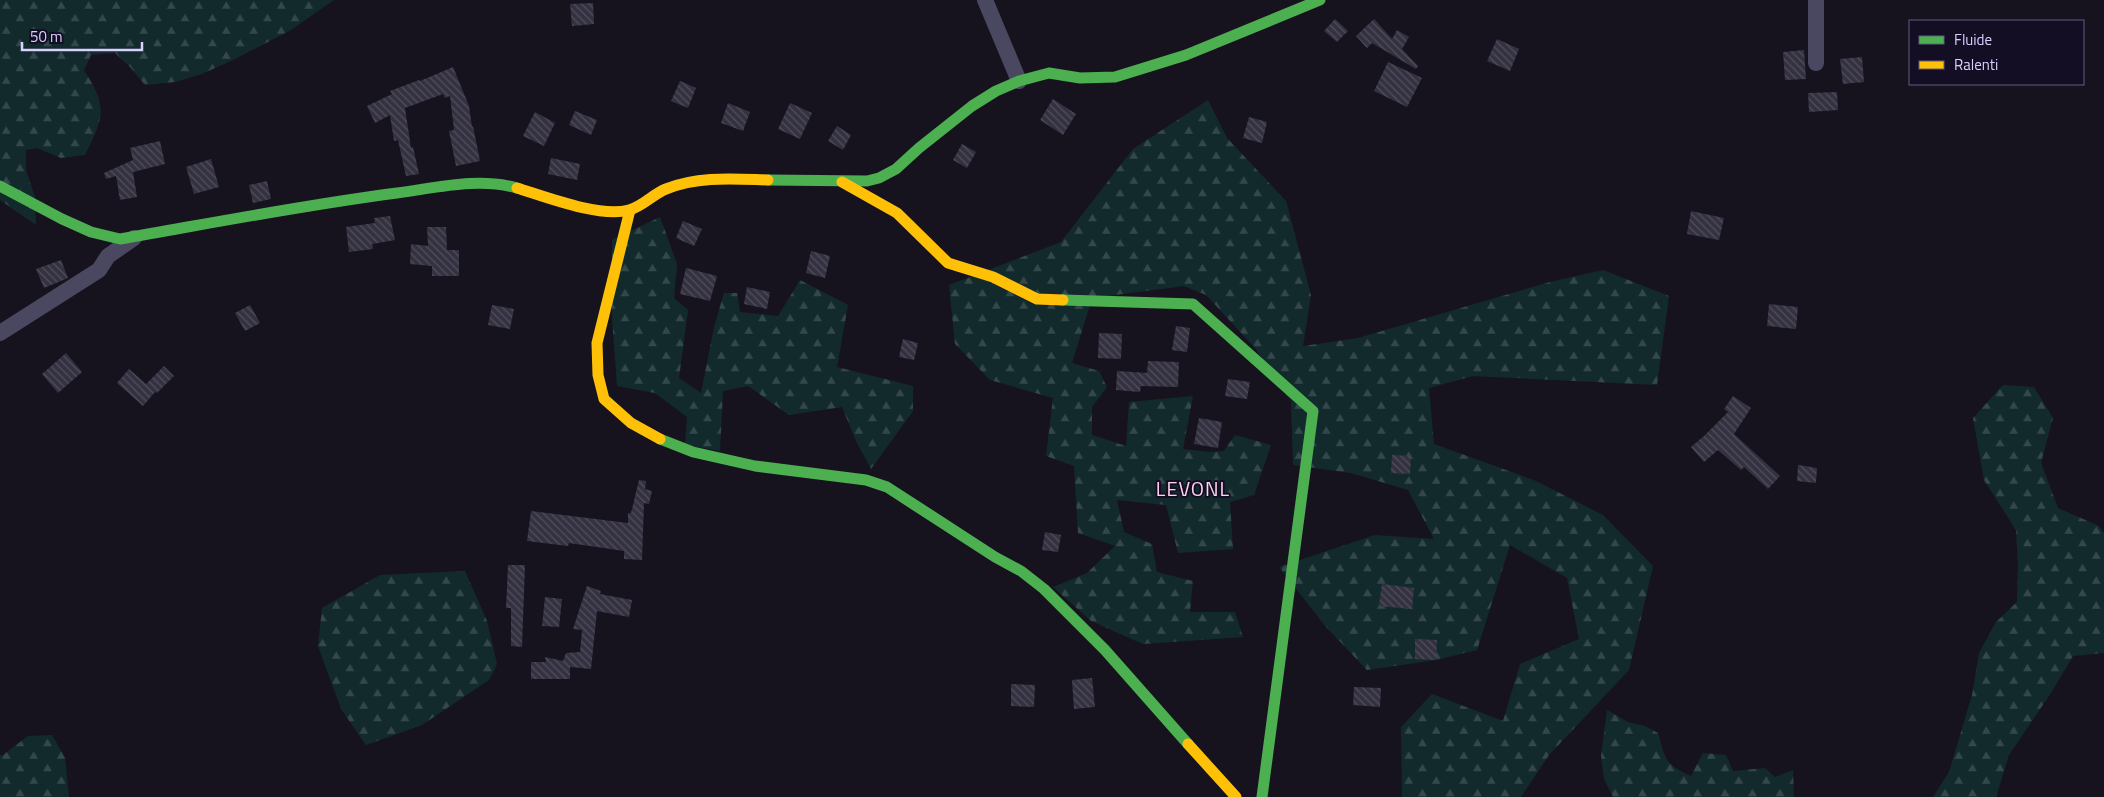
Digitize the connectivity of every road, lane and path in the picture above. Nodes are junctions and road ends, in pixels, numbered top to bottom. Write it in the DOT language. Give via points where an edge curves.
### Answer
graph roads {
  1 [pos="985,0"];
  2 [pos="1320,0"];
  3 [pos="1816,0"];
  4 [pos="1816,63"];
  5 [pos="1019,81"];
  6 [pos="840,180"];
  7 [pos="0,186"];
  8 [pos="630,210"];
  9 [pos="136,237"];
  10 [pos="0,333"];
  11 [pos="1236,797"];
  12 [pos="1262,797"];
  1 -- 5 [label="street"];
  2 -- 5 [label="street" via="1186,56 1115,77 1080,78 1049,73"];
  3 -- 4 [label="street"];
  5 -- 6 [label="street" via="972,106 896,169 867,181"];
  6 -- 8 [label="street" via="702,179 663,190"];
  6 -- 12 [label="street" via="897,213 948,263 993,277 1037,299 1193,304 1313,411"];
  7 -- 9 [label="street" via="91,232 120,239"];
  8 -- 9 [label="street" via="606,212 504,186 471,183 319,202"];
  8 -- 11 [label="street" via="597,343 598,375 604,399 631,423 655,437 693,452 755,466 866,480 887,487 995,557 1018,568 1058,602 1102,647"];
  9 -- 10 [label="street" via="108,256 99,270"];
}
